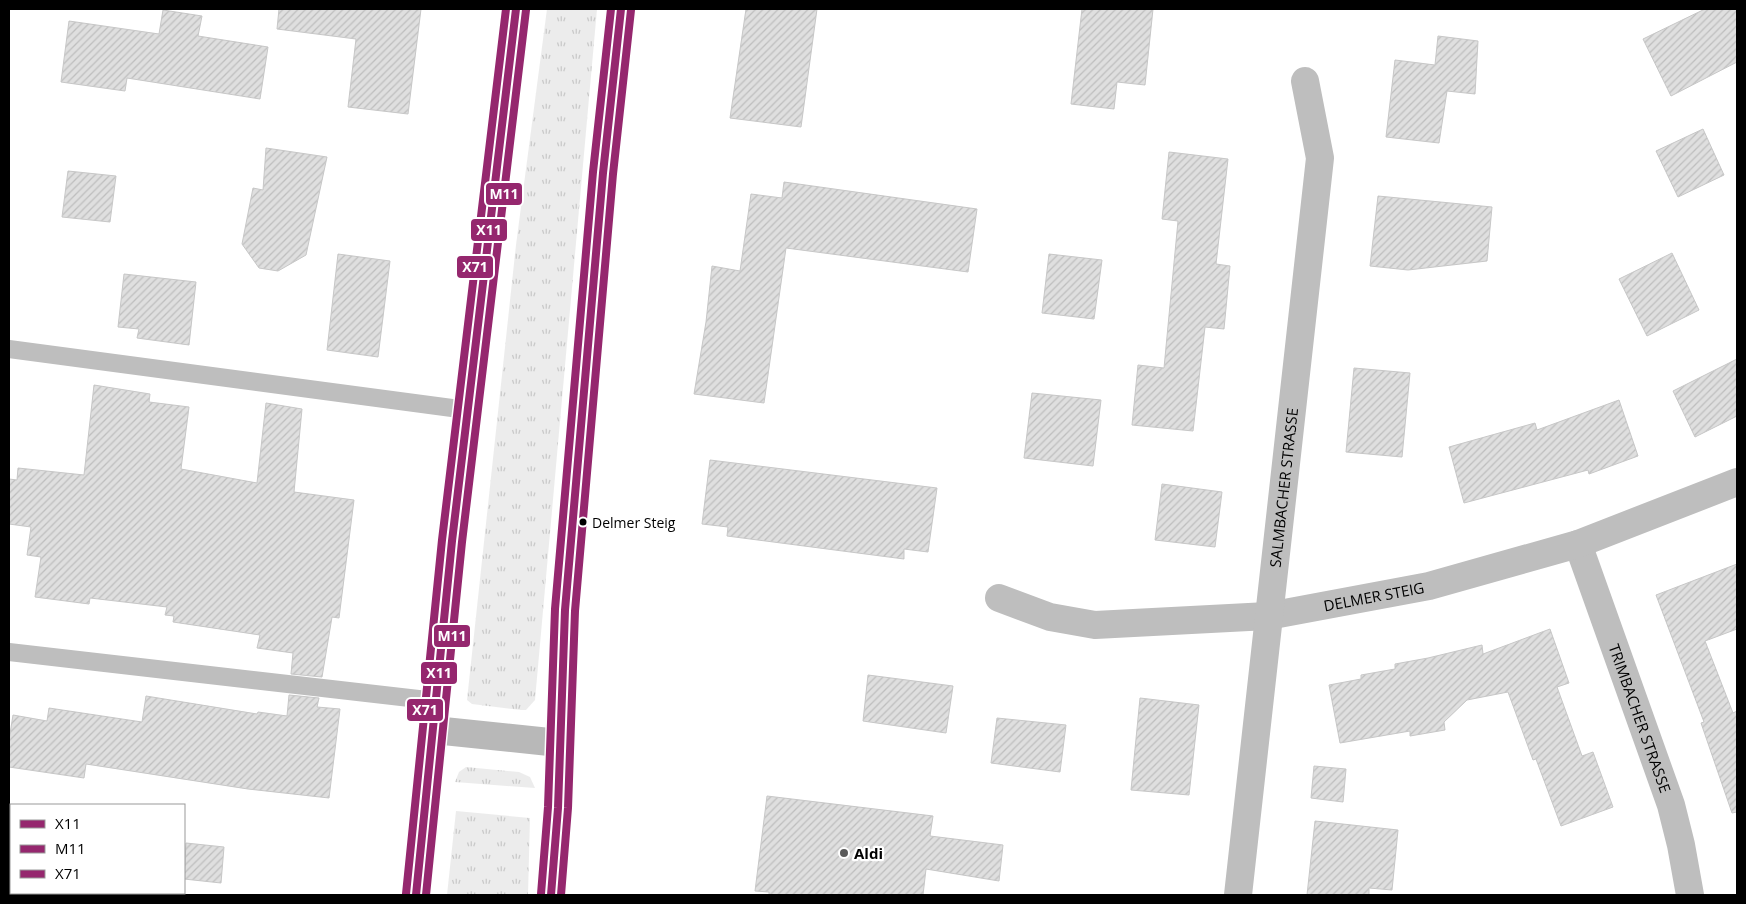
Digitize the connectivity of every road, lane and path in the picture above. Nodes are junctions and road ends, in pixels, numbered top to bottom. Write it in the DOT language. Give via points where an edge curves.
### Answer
graph roads {
  1 [pos="516,9"];
  2 [pos="621,9"];
  3 [pos="1305,81"];
  4 [pos="9,349"];
  5 [pos="467,410"];
  6 [pos="1737,482"];
  7 [pos="1578,544"];
  8 [pos="999,598"];
  9 [pos="1268,616"];
  10 [pos="9,652"];
  11 [pos="436,701"];
  12 [pos="434,730"];
  13 [pos="559,743"];
  14 [pos="416,895"];
  15 [pos="551,895"];
  16 [pos="1238,895"];
  17 [pos="1690,895"];
  1 -- 5 [label="main road"];
  2 -- 13 [label="main road" via="603,173 565,610"];
  3 -- 9 [label="street, SALMBACHER STRASSE" via="1320,158"];
  4 -- 5 [label="lane"];
  5 -- 11 [label="main road"];
  6 -- 7 [label="street, DELMER STEIG"];
  7 -- 9 [label="street, DELMER STEIG" via="1429,586"];
  7 -- 17 [label="street, TRIMBACHER STRASSE" via="1671,805"];
  8 -- 9 [label="street, DELMER STEIG" via="1050,617 1095,625"];
  9 -- 16 [label="street, SALMBACHER STRASSE"];
  10 -- 11 [label="lane"];
  11 -- 12 [label="main road"];
  12 -- 13 [label="main road"];
  12 -- 14 [label="main road"];
  13 -- 15 [label="main road"];
}
